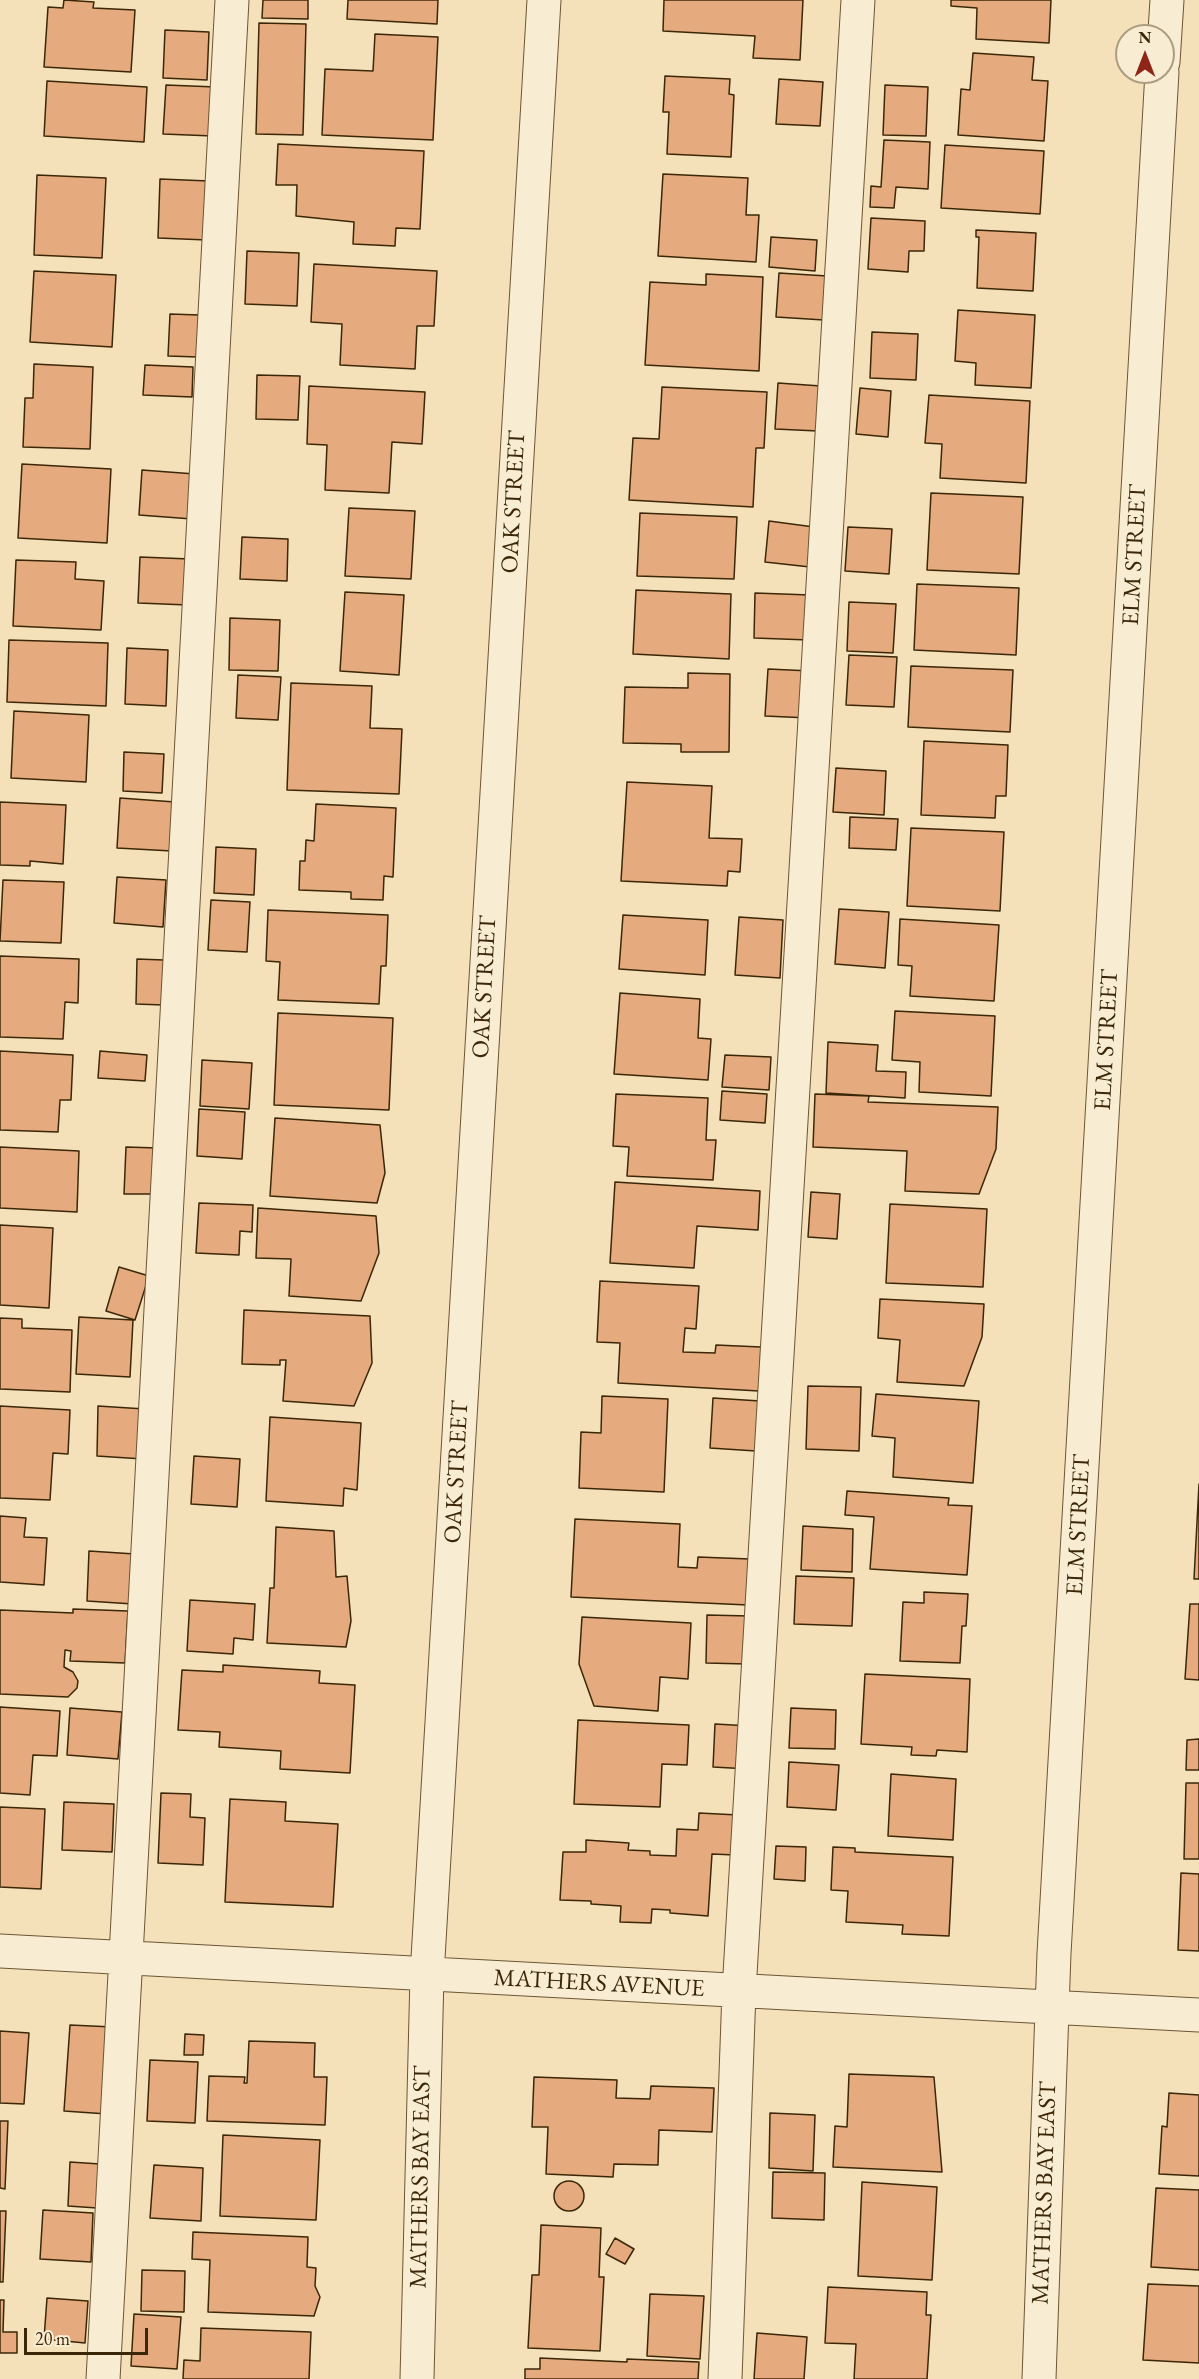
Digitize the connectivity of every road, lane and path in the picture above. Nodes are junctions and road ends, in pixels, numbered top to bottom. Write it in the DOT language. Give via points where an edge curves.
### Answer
graph roads {
  1 [pos="232,0"];
  2 [pos="544,0"];
  3 [pos="858,0"];
  4 [pos="1167,0"];
  5 [pos="1165,24"];
  6 [pos="1161,84"];
  7 [pos="0,1951"];
  8 [pos="127,1958"];
  9 [pos="427,1975"];
  10 [pos="739,1991"];
  11 [pos="1052,2008"];
  12 [pos="1199,2015"];
  13 [pos="103,2379"];
  14 [pos="417,2379"];
  15 [pos="725,2379"];
  16 [pos="1039,2379"];
  1 -- 8 [label="street"];
  2 -- 9 [label="street, OAK STREET"];
  3 -- 10 [label="street"];
  4 -- 5 [label="street"];
  6 -- 11 [label="street, ELM STREET"];
  7 -- 8 [label="street, MATHERS AVENUE"];
  8 -- 9 [label="street, MATHERS AVENUE"];
  8 -- 13 [label="street"];
  9 -- 10 [label="street, MATHERS AVENUE"];
  9 -- 14 [label="street, MATHERS BAY EAST"];
  10 -- 11 [label="street, MATHERS AVENUE"];
  10 -- 15 [label="street"];
  11 -- 12 [label="street, MATHERS AVENUE"];
  11 -- 16 [label="street, MATHERS BAY EAST"];
}
